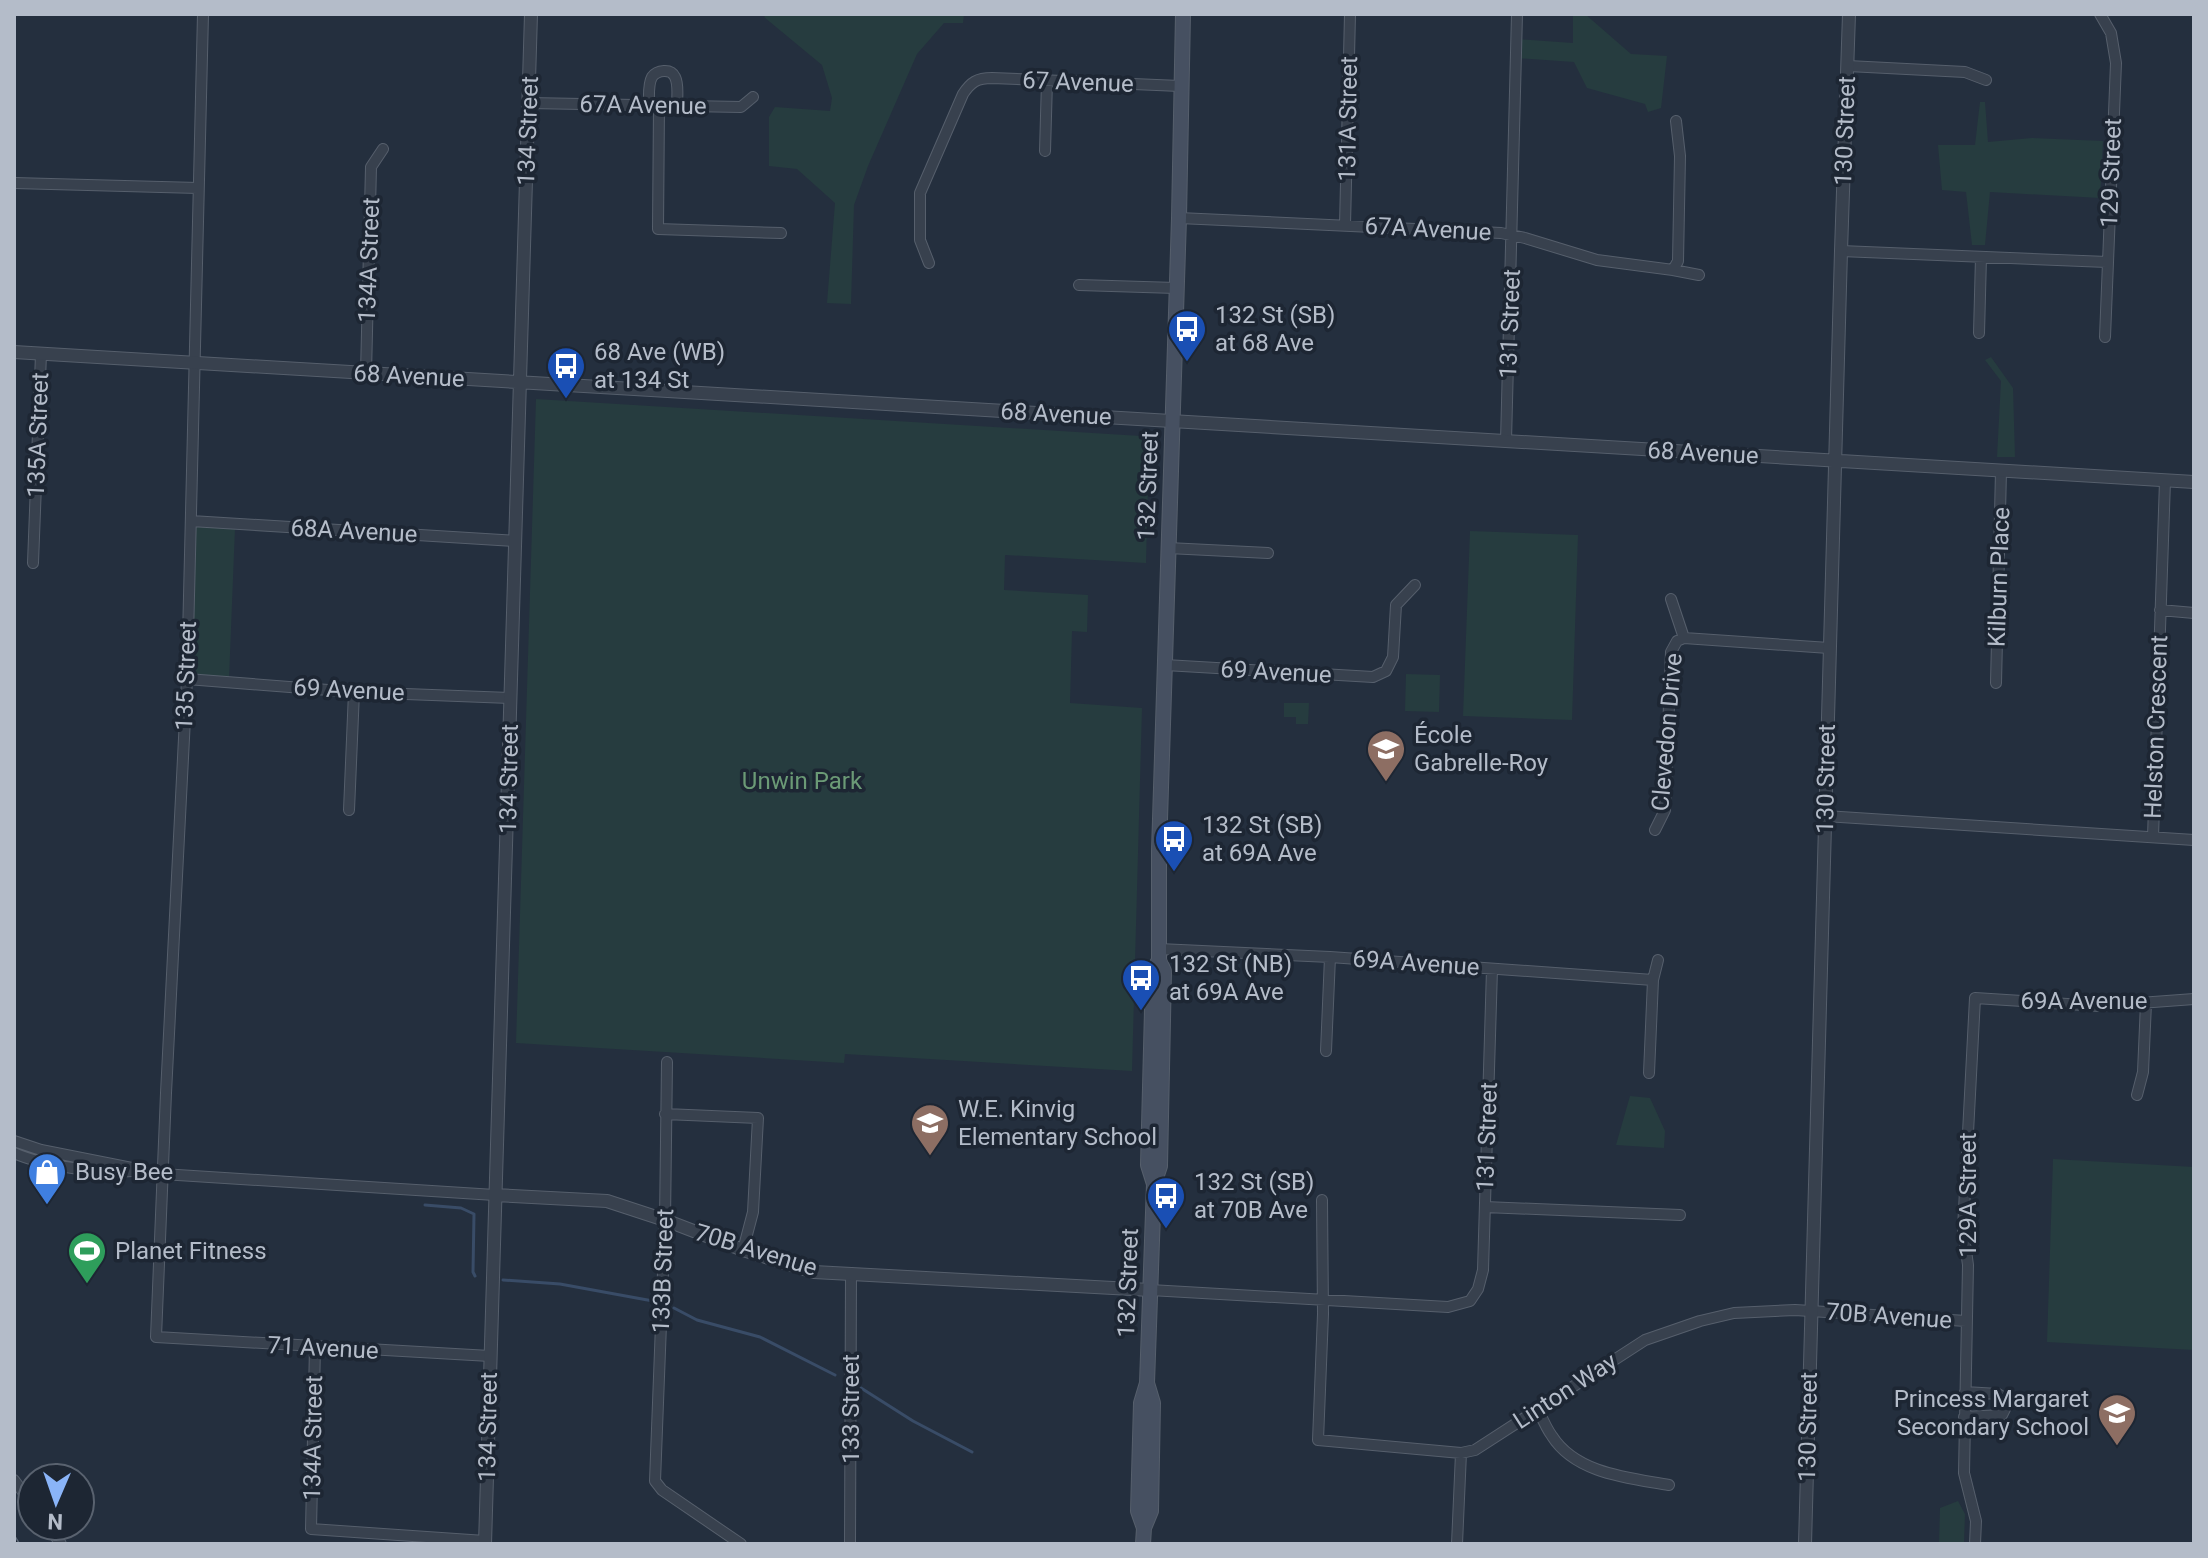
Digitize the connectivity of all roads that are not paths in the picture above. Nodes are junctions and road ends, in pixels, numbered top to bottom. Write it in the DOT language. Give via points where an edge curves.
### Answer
graph roads {
  1 [pos="203,14"];
  2 [pos="531,14"];
  3 [pos="1183,14"];
  4 [pos="1350,14"];
  5 [pos="1517,14"];
  6 [pos="1849,14"];
  7 [pos="2100,14"];
  8 [pos="1848,66"];
  9 [pos="1986,80"];
  10 [pos="1047,81"];
  11 [pos="1180,86"];
  12 [pos="753,97"];
  13 [pos="529,103"];
  14 [pos="654,105"];
  15 [pos="677,105"];
  16 [pos="1676,121"];
  17 [pos="383,149"];
  18 [pos="1045,151"];
  19 [pos="14,183"];
  20 [pos="198,188"];
  21 [pos="1179,218"];
  22 [pos="1345,225"];
  23 [pos="781,233"];
  24 [pos="1512,235"];
  25 [pos="1841,251"];
  26 [pos="1981,257"];
  27 [pos="2107,262"];
  28 [pos="929,263"];
  29 [pos="1675,265"];
  30 [pos="1699,275"];
  31 [pos="1079,285"];
  32 [pos="1176,288"];
  33 [pos="1979,333"];
  34 [pos="2105,337"];
  35 [pos="14,352"];
  36 [pos="41,354"];
  37 [pos="194,363"];
  38 [pos="366,373"];
  39 [pos="520,382"];
  40 [pos="1173,421"];
  41 [pos="1506,441"];
  42 [pos="1835,461"];
  43 [pos="2001,471"];
  44 [pos="2165,481"];
  45 [pos="2194,482"];
  46 [pos="191,521"];
  47 [pos="516,541"];
  48 [pos="1168,548"];
  49 [pos="1268,553"];
  50 [pos="33,563"];
  51 [pos="1415,585"];
  52 [pos="1671,599"];
  53 [pos="2160,610"];
  54 [pos="2194,613"];
  55 [pos="1684,638"];
  56 [pos="1829,648"];
  57 [pos="1165,665"];
  58 [pos="187,679"];
  59 [pos="1996,683"];
  60 [pos="354,692"];
  61 [pos="510,698"];
  62 [pos="349,810"];
  63 [pos="1825,816"];
  64 [pos="1655,830"];
  65 [pos="2153,837"];
  66 [pos="2194,840"];
  67 [pos="1159,954"];
  68 [pos="1330,957"];
  69 [pos="1658,960"];
  70 [pos="1492,969"];
  71 [pos="1653,980"];
  72 [pos="1975,998"];
  73 [pos="2194,999"];
  74 [pos="2146,1003"];
  75 [pos="1326,1051"];
  76 [pos="667,1062"];
  77 [pos="1649,1073"];
  78 [pos="2137,1095"];
  79 [pos="665,1114"];
  80 [pos="14,1141"];
  81 [pos="14,1153"];
  82 [pos="142,1171"];
  83 [pos="162,1174"];
  84 [pos="495,1195"];
  85 [pos="1322,1200"];
  86 [pos="1485,1207"];
  87 [pos="1680,1215"];
  88 [pos="665,1220"];
  89 [pos="743,1250"];
  90 [pos="851,1273"];
  91 [pos="1150,1290"];
  92 [pos="1322,1299"];
  93 [pos="1470,1301"];
  94 [pos="1811,1311"];
  95 [pos="1966,1321"];
  96 [pos="156,1337"];
  97 [pos="315,1347"];
  98 [pos="490,1356"];
  99 [pos="1965,1392"];
  100 [pos="1538,1409"];
  101 [pos="1964,1417"];
  102 [pos="1461,1453"];
  103 [pos="1669,1485"];
  104 [pos="485,1542"];
  105 [pos="741,1544"];
  106 [pos="850,1544"];
  107 [pos="1143,1544"];
  108 [pos="1457,1544"];
  109 [pos="1805,1544"];
  110 [pos="1975,1544"];
  1 -- 20 [label="street, 135 Street"];
  2 -- 13 [label="street, 134 Street"];
  3 -- 11 [label="main road, 132 Street"];
  4 -- 22 [label="street, 131A Street"];
  5 -- 24 [label="street, 131 Street"];
  6 -- 8 [label="street, 130 Street"];
  7 -- 27 [label="street, 129 Street" via="2111,33 2116,63"];
  8 -- 9 [label="street" via="1965,72"];
  8 -- 25 [label="street, 130 Street"];
  10 -- 11 [label="street, 67 Avenue"];
  10 -- 18 [label="street"];
  10 -- 28 [label="street, 67 Avenue" via="976,80 963,94 920,193 920,240"];
  11 -- 21 [label="main road, 132 Street"];
  12 -- 15 [label="street, 67A Avenue" via="741,107"];
  13 -- 14 [label="street, 67A Avenue"];
  13 -- 39 [label="street, 134 Street"];
  14 -- 15 [label="street, 67A Avenue"];
  14 -- 15 [label="street" via="651,78 664,71 675,77"];
  14 -- 23 [label="street" via="658,229"];
  16 -- 29 [label="street" via="1680,156"];
  17 -- 38 [label="street, 134A Street" via="371,167"];
  19 -- 20 [label="street"];
  20 -- 37 [label="street, 135 Street"];
  21 -- 22 [label="street, 67A Avenue"];
  21 -- 32 [label="main road, 132 Street"];
  22 -- 24 [label="street, 67A Avenue"];
  24 -- 29 [label="street, 67A Avenue" via="1597,260"];
  24 -- 41 [label="street, 131 Street"];
  25 -- 26 [label="street"];
  25 -- 42 [label="street, 130 Street"];
  26 -- 27 [label="street"];
  26 -- 33 [label="street"];
  27 -- 34 [label="street, 129 Street"];
  29 -- 30 [label="street, 67A Avenue"];
  31 -- 32 [label="street"];
  32 -- 40 [label="main road, 132 Street"];
  35 -- 36 [label="street, 68 Avenue"];
  36 -- 37 [label="street, 68 Avenue"];
  36 -- 50 [label="street, 135A Street"];
  37 -- 38 [label="street, 68 Avenue"];
  37 -- 46 [label="street, 135 Street"];
  38 -- 39 [label="street, 68 Avenue"];
  39 -- 40 [label="street, 68 Avenue"];
  39 -- 47 [label="street, 134 Street"];
  40 -- 41 [label="street, 68 Avenue"];
  40 -- 48 [label="main road, 132 Street"];
  41 -- 42 [label="street, 68 Avenue"];
  42 -- 43 [label="street, 68 Avenue"];
  42 -- 56 [label="street, 130 Street"];
  43 -- 44 [label="street, 68 Avenue"];
  43 -- 59 [label="street, Kilburn Place"];
  44 -- 45 [label="street, 68 Avenue"];
  44 -- 53 [label="street, Helston Crescent"];
  46 -- 47 [label="street, 68A Avenue"];
  46 -- 58 [label="street, 135 Street"];
  47 -- 61 [label="street, 134 Street"];
  48 -- 49 [label="street"];
  48 -- 57 [label="main road, 132 Street"];
  51 -- 57 [label="street, 69 Avenue" via="1396,605 1393,657 1386,671 1373,677"];
  52 -- 55 [label="street, Clevedon Drive"];
  53 -- 54 [label="street"];
  53 -- 65 [label="street, Helston Crescent"];
  55 -- 56 [label="street, Clevedon Drive"];
  55 -- 64 [label="street, Clevedon Drive" via="1671,652 1665,810"];
  56 -- 63 [label="street, 130 Street"];
  57 -- 67 [label="main road, 132 Street"];
  58 -- 60 [label="street, 69 Avenue"];
  58 -- 83 [label="street, 135 Street"];
  60 -- 61 [label="street, 69 Avenue"];
  60 -- 62 [label="street"];
  61 -- 84 [label="street, 134 Street"];
  63 -- 65 [label="street, Helston Crescent"];
  63 -- 94 [label="street, 130 Street"];
  65 -- 66 [label="street"];
  67 -- 68 [label="street, 69A Avenue"];
  67 -- 91 [label="main road, 132 Street" via="1164,971 1161,1151 1154,1184"];
  68 -- 70 [label="street, 69A Avenue"];
  68 -- 75 [label="street"];
  69 -- 71 [label="street"];
  70 -- 71 [label="street, 69A Avenue"];
  70 -- 86 [label="street, 131 Street"];
  71 -- 77 [label="street"];
  72 -- 74 [label="street, 69A Avenue" via="2099,1006"];
  72 -- 95 [label="street, 129A Street" via="1963,1229"];
  73 -- 74 [label="street, 69A Avenue"];
  74 -- 78 [label="street"];
  76 -- 79 [label="street, 133B Street"];
  79 -- 88 [label="street, 133B Street"];
  79 -- 89 [label="street" via="758,1118 753,1212"];
  80 -- 82 [label="street"];
  81 -- 82 [label="street" via="116,1173"];
  82 -- 83 [label="street, 70B Avenue"];
  83 -- 84 [label="street, 70B Avenue"];
  83 -- 96 [label="street, 135 Street"];
  84 -- 88 [label="street, 70B Avenue" via="601,1200"];
  84 -- 98 [label="street, 134 Street"];
  85 -- 92 [label="street"];
  86 -- 87 [label="street"];
  86 -- 93 [label="street, 131 Street" via="1483,1270"];
  88 -- 89 [label="street, 70B Avenue"];
  88 -- 105 [label="street, 133B Street" via="655,1481"];
  89 -- 90 [label="street, 70B Avenue" via="814,1272"];
  90 -- 91 [label="street, 70B Avenue"];
  90 -- 106 [label="street, 133 Street"];
  91 -- 92 [label="street, 70B Avenue"];
  91 -- 107 [label="main road, 132 Street" via="1151,1511"];
  92 -- 93 [label="street, 70B Avenue" via="1448,1307"];
  92 -- 102 [label="street" via="1318,1440"];
  94 -- 95 [label="street, 70B Avenue"];
  94 -- 100 [label="street, Linton Way" via="1734,1313 1645,1340"];
  94 -- 109 [label="street, 130 Street"];
  95 -- 99 [label="street, 129A Street"];
  96 -- 97 [label="street, 71 Avenue"];
  97 -- 98 [label="street, 71 Avenue"];
  97 -- 104 [label="street, 134A Street" via="311,1529"];
  98 -- 104 [label="street, 134 Street"];
  99 -- 101 [label="street, 129A Street"];
  99 -- 101 [label="street" via="1998,1394 2005,1409 1995,1417"];
  100 -- 102 [label="street, Linton Way" via="1475,1450"];
  100 -- 103 [label="street" via="1553,1439 1577,1460 1604,1473"];
  101 -- 110 [label="street, 129A Street" via="1964,1473 1976,1521"];
  102 -- 108 [label="street"];
}
